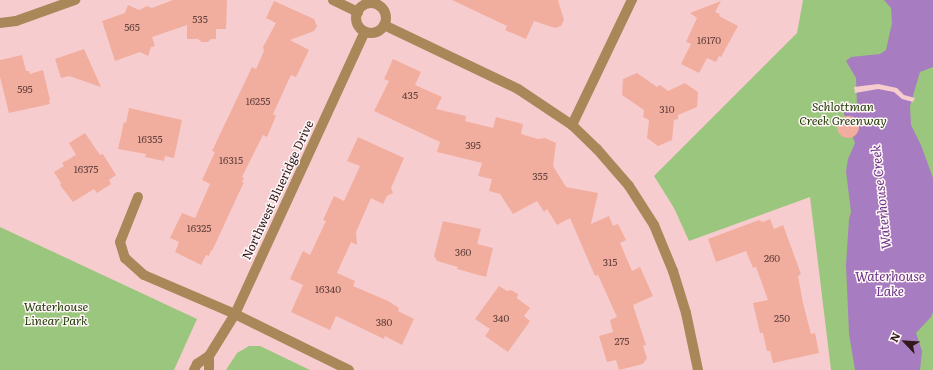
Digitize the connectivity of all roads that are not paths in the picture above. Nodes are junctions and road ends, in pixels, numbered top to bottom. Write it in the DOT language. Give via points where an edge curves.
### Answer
graph roads {
  1 [pos="75,0"];
  2 [pos="333,0"];
  3 [pos="632,0"];
  4 [pos="378,2"];
  5 [pos="358,12"];
  6 [pos="0,23"];
  7 [pos="384,25"];
  8 [pos="365,32"];
  9 [pos="572,125"];
  10 [pos="138,197"];
  11 [pos="235,314"];
  12 [pos="209,356"];
  13 [pos="194,370"];
  14 [pos="209,370"];
  15 [pos="349,370"];
  16 [pos="698,370"];
  1 -- 6 [label="street" via="16,21"];
  2 -- 5 [label="street"];
  3 -- 9 [label="street"];
  4 -- 5 [label="street" via="366,5"];
  4 -- 7 [label="street" via="384,12"];
  5 -- 8 [label="street" via="358,24"];
  7 -- 8 [label="street" via="376,32"];
  7 -- 9 [label="street" via="518,89"];
  8 -- 11 [label="street, Northwest Blueridge Drive"];
  9 -- 16 [label="street" via="629,186 654,225 673,271 686,313"];
  10 -- 11 [label="street" via="120,242 125,258 144,275"];
  11 -- 12 [label="street, Northwest Blueridge Drive"];
  11 -- 15 [label="street"];
  12 -- 13 [label="street, Northwest Blueridge Drive" via="197,364"];
  12 -- 14 [label="street"];
}
